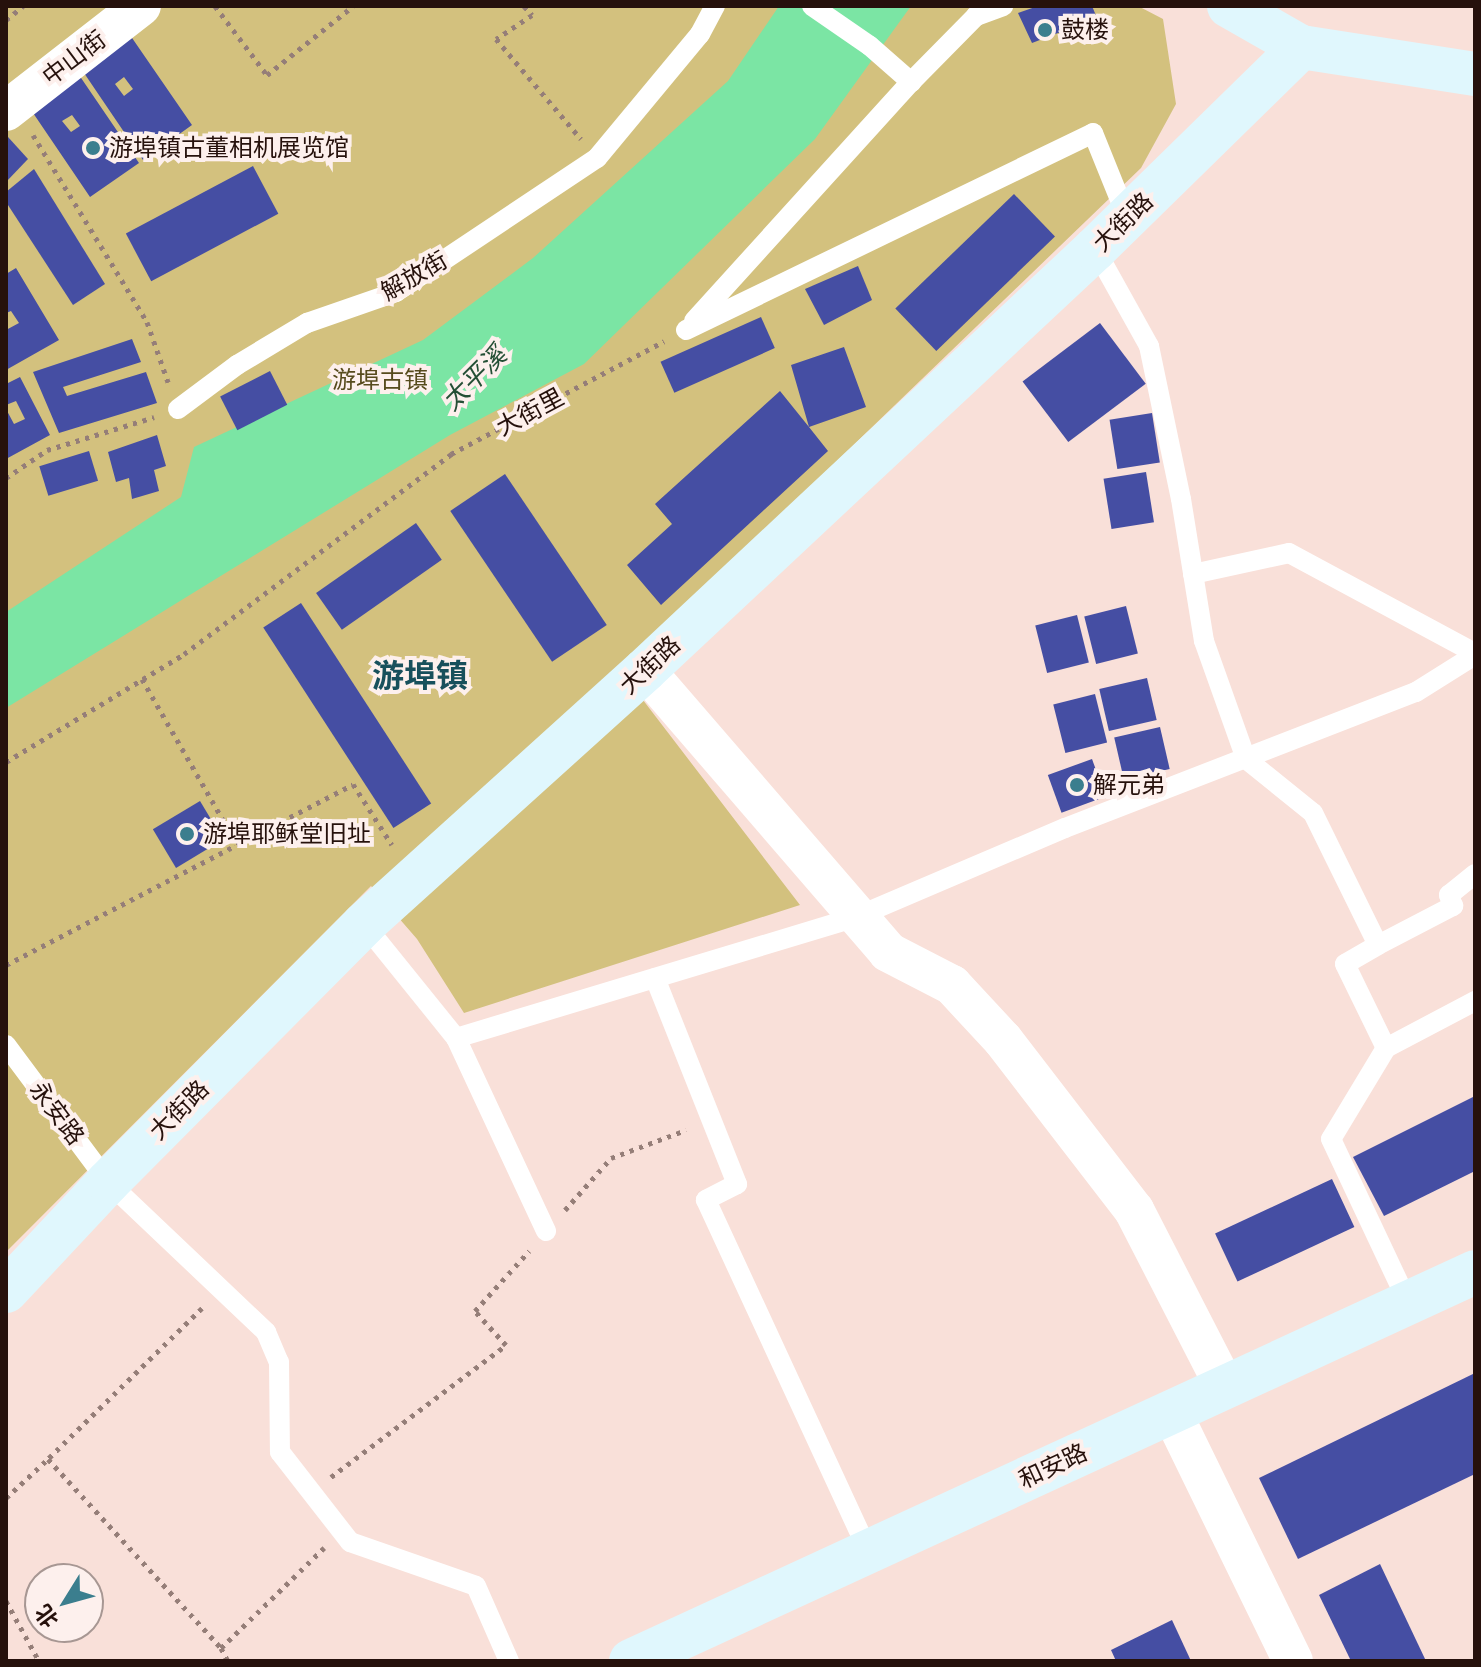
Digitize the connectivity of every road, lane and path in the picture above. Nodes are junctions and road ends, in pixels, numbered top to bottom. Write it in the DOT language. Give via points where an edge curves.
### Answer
graph roads {
  1 [pos="23,6"];
  2 [pos="141,6"];
  3 [pos="215,6"];
  4 [pos="353,6"];
  5 [pos="524,6"];
  6 [pos="715,6"];
  7 [pos="812,6"];
  8 [pos="1003,6"];
  9 [pos="1229,6"];
  10 [pos="6,20"];
  11 [pos="1299,26"];
  12 [pos="1475,74"];
  13 [pos="911,82"];
  14 [pos="10,108"];
  15 [pos="597,158"];
  16 [pos="1127,217"];
  17 [pos="1095,249"];
  18 [pos="686,330"];
  19 [pos="178,409"];
  20 [pos="6,478"];
  21 [pos="1193,574"];
  22 [pos="1475,654"];
  23 [pos="645,670"];
  24 [pos="142,679"];
  25 [pos="1246,759"];
  26 [pos="6,762"];
  27 [pos="237,844"];
  28 [pos="1475,874"];
  29 [pos="414,880"];
  30 [pos="856,917"];
  31 [pos="364,924"];
  32 [pos="1378,945"];
  33 [pos="6,965"];
  34 [pos="655,978"];
  35 [pos="1475,1001"];
  36 [pos="456,1038"];
  37 [pos="6,1045"];
  38 [pos="1386,1048"];
  39 [pos="712,1121"];
  40 [pos="108,1182"];
  41 [pos="546,1231"];
  42 [pos="1475,1272"];
  43 [pos="221,1290"];
  44 [pos="6,1291"];
  45 [pos="1408,1303"];
  46 [pos="1225,1387"];
  47 [pos="1171,1411"];
  48 [pos="48,1459"];
  49 [pos="311,1492"];
  50 [pos="6,1498"];
  51 [pos="342,1531"];
  52 [pos="868,1551"];
  53 [pos="6,1601"];
  54 [pos="221,1648"];
  55 [pos="39,1661"];
  56 [pos="228,1661"];
  57 [pos="509,1661"];
  58 [pos="631,1661"];
  59 [pos="1293,1661"];
  1 -- 10 [label="path"];
  2 -- 14 [label="street, 中山街"];
  3 -- 4 [label="path" via="267,75"];
  5 -- 15 [label="path" via="532,15 496,39"];
  6 -- 15 [label="lane, 解放街" via="692,45"];
  7 -- 13 [label="lane"];
  8 -- 13 [label="lane" via="976,16"];
  9 -- 11 [label="street"];
  11 -- 12 [label="street"];
  11 -- 16 [label="street, 大街路"];
  13 -- 18 [label="lane"];
  14 -- 19 [label="path" via="147,322"];
  15 -- 19 [label="lane, 解放街" via="396,292 307,323"];
  16 -- 17 [label="street, 大街路"];
  16 -- 18 [label="lane" via="1093,133"];
  17 -- 21 [label="lane" via="1149,346"];
  17 -- 23 [label="street, 大街路"];
  18 -- 24 [label="path, 大街里" via="451,454 184,654"];
  19 -- 20 [label="path" via="47,450"];
  21 -- 22 [label="lane" via="1289,553"];
  21 -- 25 [label="lane" via="1204,641"];
  22 -- 25 [label="lane" via="1416,692"];
  23 -- 29 [label="street, 大街路"];
  23 -- 30 [label="street"];
  24 -- 26 [label="path, 大街里"];
  24 -- 27 [label="path"];
  25 -- 30 [label="lane" via="1065,828"];
  25 -- 32 [label="lane" via="1313,813"];
  27 -- 29 [label="path" via="353,784"];
  27 -- 33 [label="path"];
  28 -- 32 [label="lane" via="1449,895 1453,906"];
  29 -- 31 [label="street, 大街路"];
  30 -- 34 [label="lane"];
  30 -- 46 [label="street" via="888,952 952,985 1003,1040 1134,1210"];
  31 -- 36 [label="lane"];
  31 -- 40 [label="street, 大街路"];
  32 -- 38 [label="lane" via="1345,964"];
  34 -- 36 [label="lane"];
  34 -- 39 [label="lane"];
  35 -- 38 [label="lane"];
  36 -- 41 [label="lane"];
  37 -- 40 [label="lane, 永安路"];
  38 -- 45 [label="lane" via="1331,1139"];
  39 -- 41 [label="path" via="611,1158"];
  39 -- 52 [label="lane" via="737,1184 706,1200"];
  40 -- 43 [label="lane, 永安路"];
  40 -- 44 [label="street, 大街路"];
  41 -- 49 [label="path" via="475,1311 506,1345"];
  42 -- 45 [label="street, 和安路"];
  43 -- 48 [label="path"];
  43 -- 49 [label="lane, 永安路" via="266,1332 279,1362 280,1452"];
  45 -- 46 [label="street, 和安路"];
  46 -- 47 [label="street, 和安路"];
  47 -- 52 [label="street, 和安路"];
  47 -- 59 [label="street"];
  48 -- 50 [label="path"];
  48 -- 54 [label="path"];
  49 -- 51 [label="lane, 永安路"];
  51 -- 54 [label="path"];
  51 -- 57 [label="lane" via="350,1542 476,1586"];
  52 -- 58 [label="street, 和安路"];
  53 -- 55 [label="path"];
  54 -- 56 [label="path"];
}
